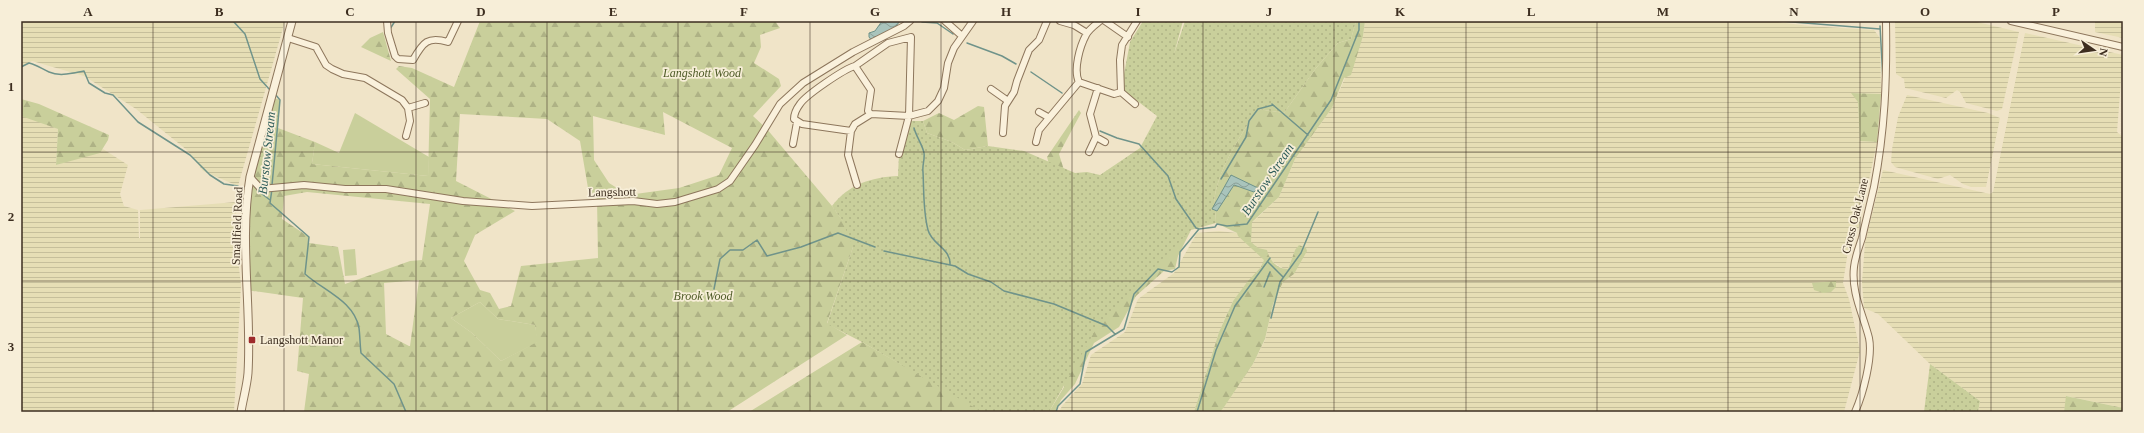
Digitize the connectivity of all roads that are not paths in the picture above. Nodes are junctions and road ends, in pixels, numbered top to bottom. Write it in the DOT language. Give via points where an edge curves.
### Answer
graph roads {
  1 [pos="292,21"];
  2 [pos="387,21"];
  3 [pos="458,21"];
  4 [pos="910,21"];
  5 [pos="945,21"];
  6 [pos="973,21"];
  7 [pos="1047,21"];
  8 [pos="1060,21"];
  9 [pos="1100,21"];
  10 [pos="1105,21"];
  11 [pos="1137,21"];
  12 [pos="1886,21"];
  13 [pos="2011,21"];
  14 [pos="1087,33"];
  15 [pos="962,36"];
  16 [pos="1128,37"];
  17 [pos="288,38"];
  18 [pos="2123,47"];
  19 [pos="855,66"];
  20 [pos="1079,82"];
  21 [pos="1098,88"];
  22 [pos="992,89"];
  23 [pos="1121,92"];
  24 [pos="1008,101"];
  25 [pos="425,103"];
  26 [pos="1135,104"];
  27 [pos="408,108"];
  28 [pos="1039,112"];
  29 [pos="871,114"];
  30 [pos="909,116"];
  31 [pos="1048,117"];
  32 [pos="797,122"];
  33 [pos="851,131"];
  34 [pos="1003,133"];
  35 [pos="406,136"];
  36 [pos="1096,137"];
  37 [pos="1036,142"];
  38 [pos="1105,142"];
  39 [pos="793,144"];
  40 [pos="1088,152"];
  41 [pos="899,154"];
  42 [pos="250,177"];
  43 [pos="857,185"];
  44 [pos="241,412"];
  45 [pos="1855,412"];
  1 -- 17 [label="street, Smallfield Road"];
  2 -- 3 [label="street" via="395,56 398,59 413,60 429,40 435,39 448,44"];
  4 -- 42 [label="street, Langshott" via="803,83 780,104 730,181 718,189 675,202 508,205 386,189 304,185 261,189"];
  5 -- 15 [label="street"];
  6 -- 15 [label="street"];
  7 -- 24 [label="street" via="1039,40 1030,50"];
  8 -- 14 [label="street" via="1074,25"];
  9 -- 14 [label="street"];
  10 -- 16 [label="street"];
  11 -- 16 [label="street"];
  12 -- 45 [label="street, Cross Oak Lane" via="1887,91 1884,123 1874,187 1854,266 1853,282 1857,302 1869,340 1864,383"];
  13 -- 18 [label="street"];
  14 -- 20 [label="street" via="1078,66"];
  15 -- 30 [label="street" via="948,64 944,88 938,101 928,111"];
  16 -- 23 [label="street" via="1122,45 1120,60"];
  17 -- 27 [label="street" via="316,47 326,65 332,69 365,78 402,100"];
  17 -- 42 [label="street, Smallfield Road"];
  19 -- 29 [label="street" via="871,90 868,111"];
  19 -- 30 [label="street" via="888,43 911,37"];
  19 -- 32 [label="street" via="800,103 794,114"];
  20 -- 21 [label="street"];
  20 -- 31 [label="street"];
  21 -- 23 [label="street" via="1114,94"];
  21 -- 36 [label="street" via="1090,114"];
  22 -- 24 [label="street"];
  23 -- 26 [label="street"];
  24 -- 34 [label="street" via="1005,106"];
  25 -- 27 [label="street"];
  27 -- 35 [label="street" via="410,121"];
  28 -- 31 [label="street"];
  29 -- 30 [label="street"];
  29 -- 33 [label="street" via="855,124"];
  30 -- 41 [label="street"];
  31 -- 37 [label="street" via="1039,130"];
  32 -- 33 [label="street"];
  32 -- 39 [label="street"];
  33 -- 43 [label="street" via="848,161"];
  36 -- 38 [label="street"];
  36 -- 40 [label="street"];
  42 -- 44 [label="street, Smallfield Road" via="245,230 248,374"];
}
